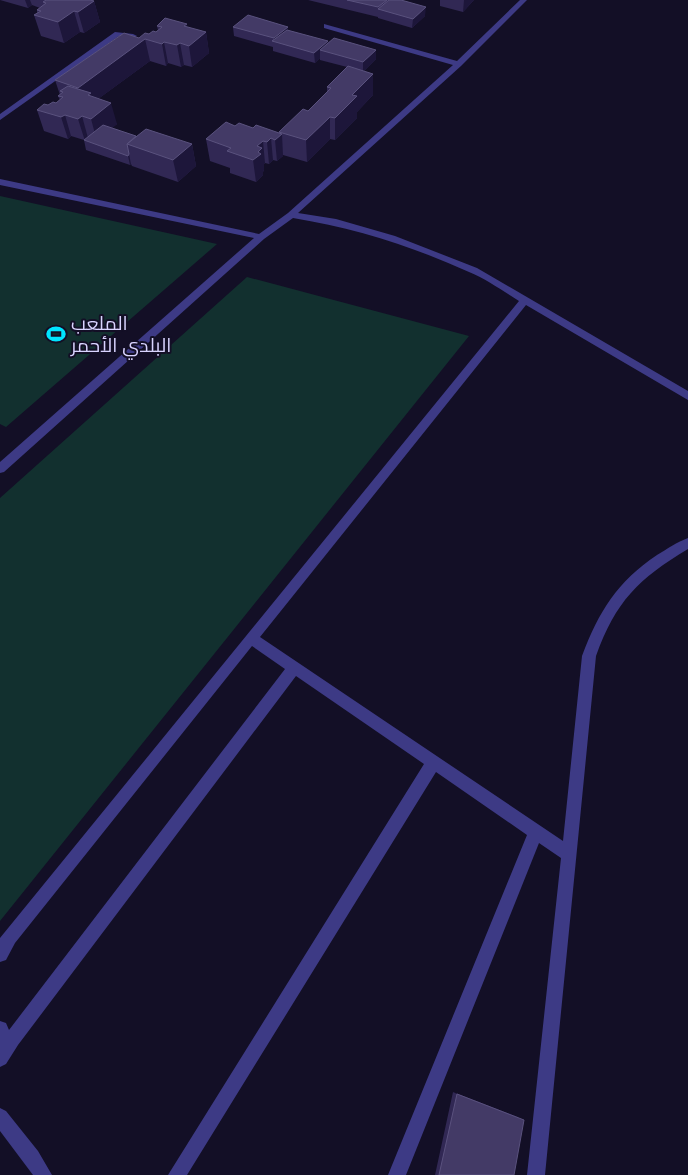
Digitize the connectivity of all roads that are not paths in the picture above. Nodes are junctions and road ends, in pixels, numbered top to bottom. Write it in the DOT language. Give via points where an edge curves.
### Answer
graph roads {
  1 [pos="524,0"];
  2 [pos="327,26"];
  3 [pos="133,36"];
  4 [pos="458,64"];
  5 [pos="0,118"];
  6 [pos="0,182"];
  7 [pos="291,215"];
  8 [pos="261,237"];
  9 [pos="525,300"];
  10 [pos="688,396"];
  11 [pos="3,463"];
  12 [pos="688,543"];
  13 [pos="251,638"];
  14 [pos="295,667"];
  15 [pos="434,762"];
  16 [pos="536,832"];
  17 [pos="568,854"];
  18 [pos="0,954"];
  19 [pos="0,1029"];
  20 [pos="2,1055"];
  21 [pos="0,1117"];
  22 [pos="43,1175"];
  23 [pos="177,1175"];
  24 [pos="397,1175"];
  25 [pos="536,1175"];
  1 -- 4 [label="street"];
  2 -- 4 [label="street"];
  3 -- 5 [label="street" via="118,34"];
  4 -- 7 [label="street"];
  6 -- 8 [label="street"];
  7 -- 8 [label="street"];
  7 -- 9 [label="street" via="336,222 420,247 474,270"];
  8 -- 11 [label="street"];
  9 -- 10 [label="street"];
  9 -- 13 [label="street"];
  12 -- 17 [label="street" via="643,570 625,587 597,630 585,684"];
  13 -- 14 [label="street"];
  13 -- 18 [label="street" via="9,937"];
  14 -- 15 [label="street"];
  14 -- 20 [label="street"];
  15 -- 16 [label="street"];
  15 -- 23 [label="street"];
  16 -- 17 [label="street"];
  16 -- 24 [label="street"];
  17 -- 25 [label="street"];
  19 -- 20 [label="street"];
  21 -- 22 [label="street"];
}
